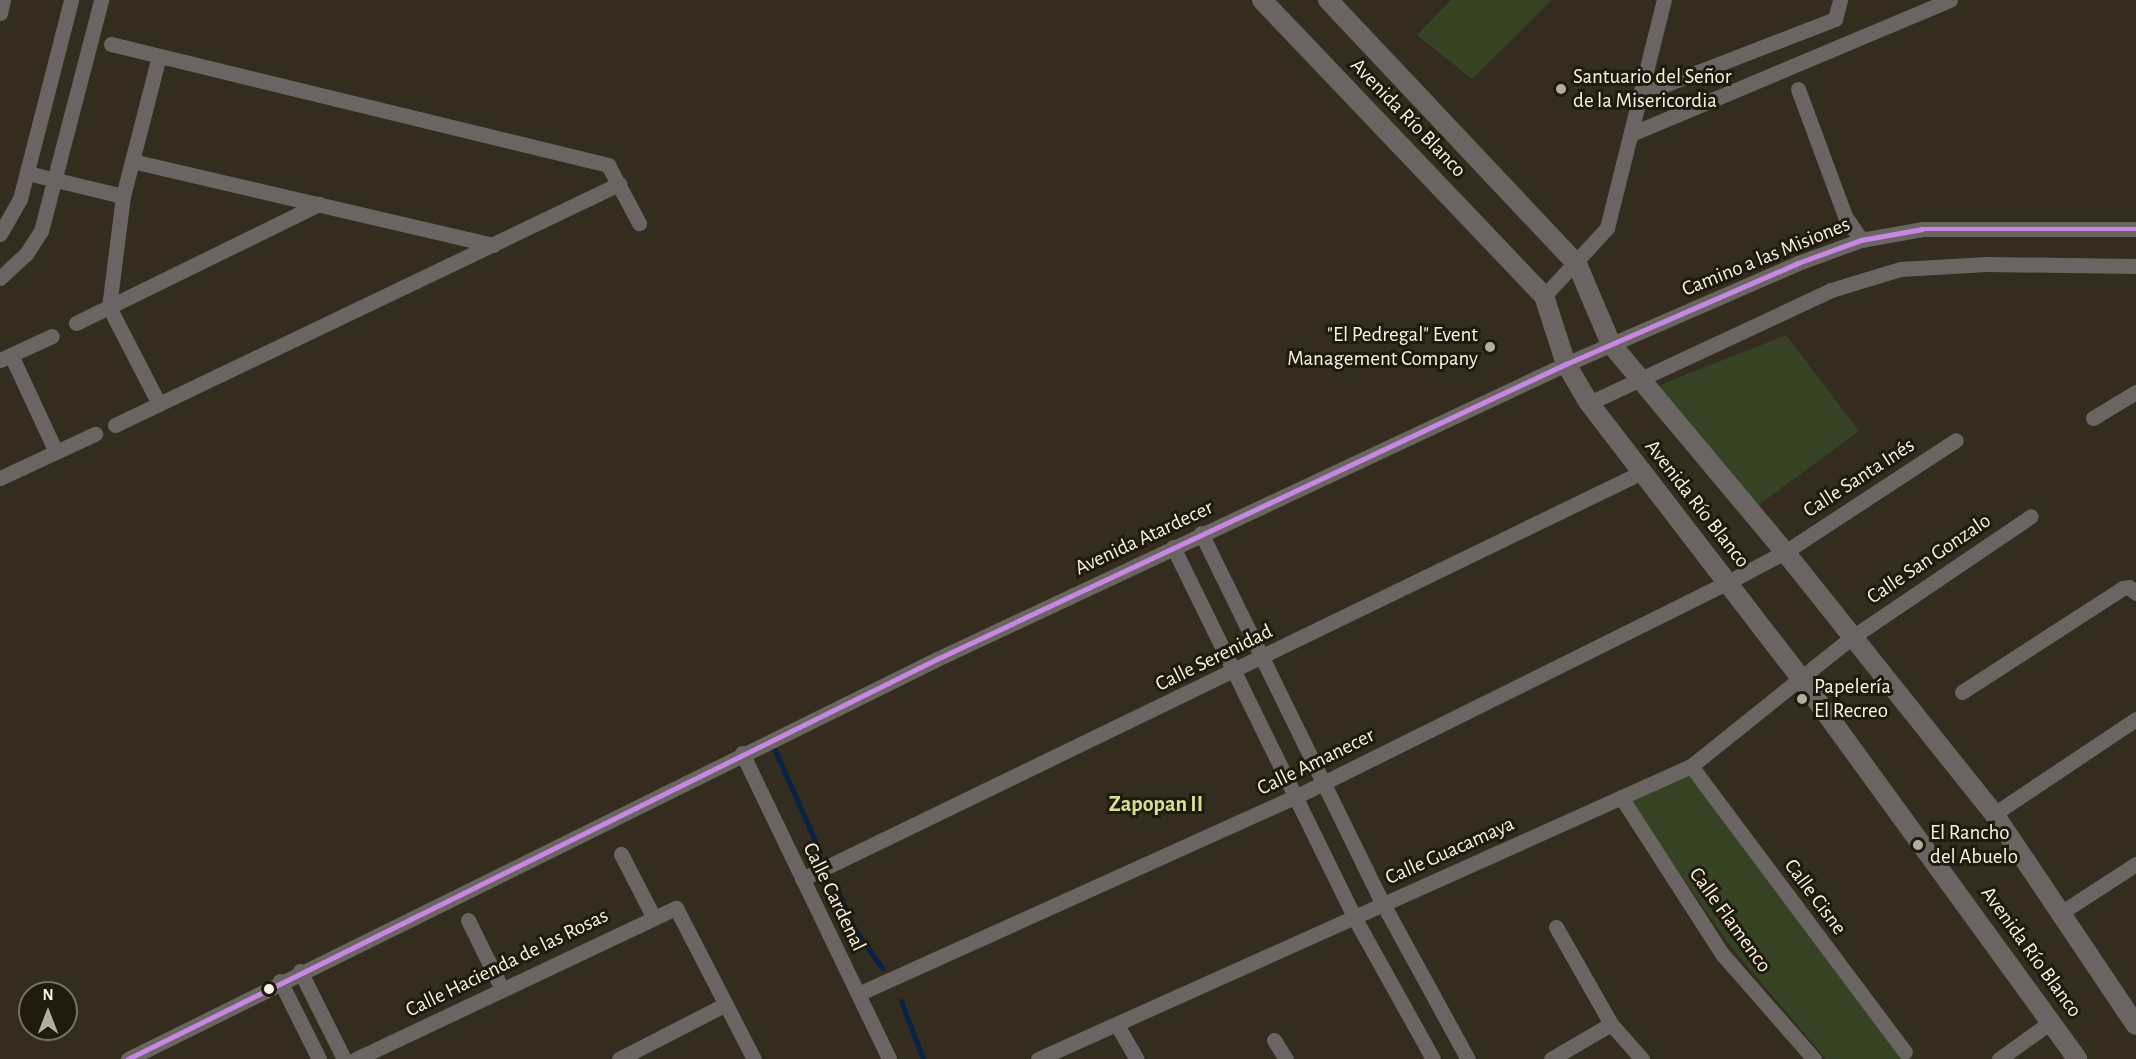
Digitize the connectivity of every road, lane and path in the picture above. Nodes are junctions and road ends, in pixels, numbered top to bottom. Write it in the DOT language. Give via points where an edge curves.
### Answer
graph roads {
  1 [pos="3,0"];
  2 [pos="71,0"];
  3 [pos="101,0"];
  4 [pos="1262,0"];
  5 [pos="1328,0"];
  6 [pos="1664,0"];
  7 [pos="1840,0"];
  8 [pos="1950,0"];
  9 [pos="0,13"];
  10 [pos="1835,19"];
  11 [pos="111,44"];
  12 [pos="1845,45"];
  13 [pos="159,56"];
  14 [pos="1798,89"];
  15 [pos="1641,94"];
  16 [pos="1631,134"];
  17 [pos="132,161"];
  18 [pos="27,174"];
  19 [pos="57,181"];
  20 [pos="619,184"];
  21 [pos="123,196"];
  22 [pos="319,204"];
  23 [pos="639,223"];
  24 [pos="2136,229"];
  25 [pos="0,234"];
  26 [pos="1861,240"];
  27 [pos="493,245"];
  28 [pos="1576,264"];
  29 [pos="2136,266"];
  30 [pos="0,278"];
  31 [pos="1544,296"];
  32 [pos="109,307"];
  33 [pos="76,323"];
  34 [pos="51,336"];
  35 [pos="1611,344"];
  36 [pos="5,358"];
  37 [pos="1566,364"];
  38 [pos="1640,380"];
  39 [pos="2136,392"];
  40 [pos="1589,403"];
  41 [pos="159,404"];
  42 [pos="2093,418"];
  43 [pos="115,425"];
  44 [pos="95,434"];
  45 [pos="1956,440"];
  46 [pos="56,452"];
  47 [pos="1642,472"];
  48 [pos="0,478"];
  49 [pos="2031,516"];
  50 [pos="1201,533"];
  51 [pos="1173,547"];
  52 [pos="1785,552"];
  53 [pos="1728,582"];
  54 [pos="2136,593"];
  55 [pos="1851,638"];
  56 [pos="1263,658"];
  57 [pos="1235,672"];
  58 [pos="1803,680"];
  59 [pos="1962,692"];
  60 [pos="2136,719"];
  61 [pos="742,753"];
  62 [pos="1691,766"];
  63 [pos="1324,783"];
  64 [pos="1295,797"];
  65 [pos="1621,797"];
  66 [pos="1994,814"];
  67 [pos="621,854"];
  68 [pos="2136,864"];
  69 [pos="802,879"];
  70 [pos="1383,904"];
  71 [pos="2062,912"];
  72 [pos="652,916"];
  73 [pos="1354,917"];
  74 [pos="468,920"];
  75 [pos="1556,927"];
  76 [pos="300,971"];
  77 [pos="280,981"];
  78 [pos="502,989"];
  79 [pos="858,994"];
  80 [pos="726,1004"];
  81 [pos="2133,1015"];
  82 [pos="2052,1021"];
  83 [pos="1611,1024"];
  84 [pos="1117,1025"];
  85 [pos="1274,1040"];
  86 [pos="1905,1052"];
  87 [pos="128,1059"];
  88 [pos="319,1059"];
  89 [pos="344,1059"];
  90 [pos="356,1059"];
  91 [pos="618,1059"];
  92 [pos="754,1059"];
  93 [pos="889,1059"];
  94 [pos="1038,1059"];
  95 [pos="1137,1059"];
  96 [pos="1286,1059"];
  97 [pos="1433,1059"];
  98 [pos="1468,1059"];
  99 [pos="1551,1059"];
  100 [pos="1642,1059"];
  101 [pos="1814,1059"];
  102 [pos="1999,1059"];
  103 [pos="2077,1059"];
  1 -- 9 [label="street"];
  2 -- 18 [label="street"];
  3 -- 19 [label="street"];
  4 -- 31 [label="street, Avenida Río Blanco"];
  5 -- 28 [label="street, Avenida Río Blanco"];
  6 -- 15 [label="street"];
  7 -- 10 [label="street"];
  8 -- 12 [label="street"];
  10 -- 12 [label="street"];
  10 -- 15 [label="street"];
  11 -- 13 [label="street"];
  12 -- 16 [label="street"];
  13 -- 17 [label="street"];
  13 -- 20 [label="street" via="608,165"];
  14 -- 26 [label="street" via="1845,216"];
  15 -- 16 [label="street"];
  16 -- 28 [label="street" via="1607,228"];
  17 -- 21 [label="street"];
  17 -- 22 [label="street"];
  18 -- 19 [label="street"];
  18 -- 25 [label="street" via="10,223"];
  19 -- 21 [label="street"];
  19 -- 30 [label="street" via="41,231 26,254"];
  20 -- 23 [label="street"];
  20 -- 27 [label="street"];
  21 -- 32 [label="street"];
  22 -- 27 [label="street"];
  22 -- 32 [label="street"];
  24 -- 26 [label="street, Camino a las Misiones" via="1944,227"];
  26 -- 35 [label="street, Camino a las Misiones"];
  27 -- 41 [label="street"];
  28 -- 31 [label="street"];
  28 -- 35 [label="street, Avenida Río Blanco"];
  29 -- 38 [label="street" via="1987,264 1900,270 1831,290"];
  31 -- 37 [label="street, Avenida Río Blanco"];
  32 -- 33 [label="street"];
  32 -- 41 [label="street"];
  34 -- 36 [label="street"];
  35 -- 37 [label="street, Camino a las Misiones"];
  35 -- 38 [label="street, Avenida Río Blanco"];
  36 -- 46 [label="street"];
  37 -- 40 [label="street, Avenida Río Blanco"];
  37 -- 50 [label="street, Avenida Atardecer"];
  38 -- 40 [label="street"];
  38 -- 52 [label="street, Avenida Río Blanco"];
  39 -- 42 [label="street"];
  40 -- 47 [label="street, Avenida Río Blanco"];
  41 -- 43 [label="street"];
  44 -- 46 [label="street"];
  45 -- 52 [label="street, Calle Santa Inés"];
  46 -- 48 [label="street"];
  47 -- 53 [label="street, Avenida Río Blanco"];
  47 -- 56 [label="street, Calle Serenidad"];
  49 -- 55 [label="street, Calle San Gonzalo"];
  50 -- 51 [label="street, Avenida Atardecer"];
  50 -- 56 [label="street"];
  51 -- 57 [label="street"];
  51 -- 61 [label="street, Avenida Atardecer"];
  52 -- 53 [label="street, Calle Amanecer"];
  52 -- 55 [label="street, Avenida Río Blanco"];
  53 -- 58 [label="street, Avenida Río Blanco"];
  53 -- 63 [label="street, Calle Amanecer"];
  54 -- 59 [label="street" via="2129,587 2123,588"];
  55 -- 58 [label="street, Calle Guacamaya"];
  55 -- 66 [label="street, Avenida Río Blanco"];
  56 -- 57 [label="street, Calle Serenidad"];
  56 -- 63 [label="street"];
  57 -- 64 [label="street"];
  57 -- 69 [label="street, Calle Serenidad"];
  58 -- 62 [label="street, Calle Guacamaya"];
  58 -- 82 [label="street, Avenida Río Blanco"];
  60 -- 66 [label="street"];
  61 -- 69 [label="street, Calle Cardenal"];
  61 -- 76 [label="street, Avenida Atardecer"];
  62 -- 65 [label="street, Calle Guacamaya"];
  62 -- 86 [label="street, Calle Cisne"];
  63 -- 64 [label="street, Calle Amanecer"];
  63 -- 70 [label="street"];
  64 -- 73 [label="street"];
  64 -- 79 [label="street, Calle Amanecer"];
  65 -- 70 [label="street, Calle Guacamaya"];
  65 -- 101 [label="street, Calle Flamenco" via="1724,955"];
  66 -- 71 [label="street, Avenida Río Blanco"];
  67 -- 72 [label="street"];
  68 -- 71 [label="street"];
  69 -- 79 [label="street, Calle Cardenal"];
  70 -- 73 [label="street, Calle Guacamaya"];
  70 -- 98 [label="street"];
  71 -- 81 [label="street, Avenida Río Blanco"];
  72 -- 78 [label="street, Calle Hacienda de las Rosas"];
  72 -- 80 [label="street, Calle Hacienda de las Rosas" via="676,908"];
  73 -- 84 [label="street, Calle Guacamaya"];
  73 -- 97 [label="street"];
  74 -- 78 [label="street"];
  75 -- 83 [label="street"];
  76 -- 77 [label="street, Avenida Atardecer"];
  76 -- 89 [label="street"];
  77 -- 87 [label="street, Avenida Atardecer"];
  77 -- 88 [label="street"];
  78 -- 90 [label="street, Calle Hacienda de las Rosas"];
  79 -- 93 [label="street, Calle Cardenal"];
  80 -- 91 [label="street"];
  80 -- 92 [label="street"];
  82 -- 102 [label="street"];
  82 -- 103 [label="street, Avenida Río Blanco"];
  83 -- 99 [label="street"];
  83 -- 100 [label="street"];
  84 -- 94 [label="street, Calle Guacamaya"];
  84 -- 95 [label="street"];
  85 -- 96 [label="street"];
}
